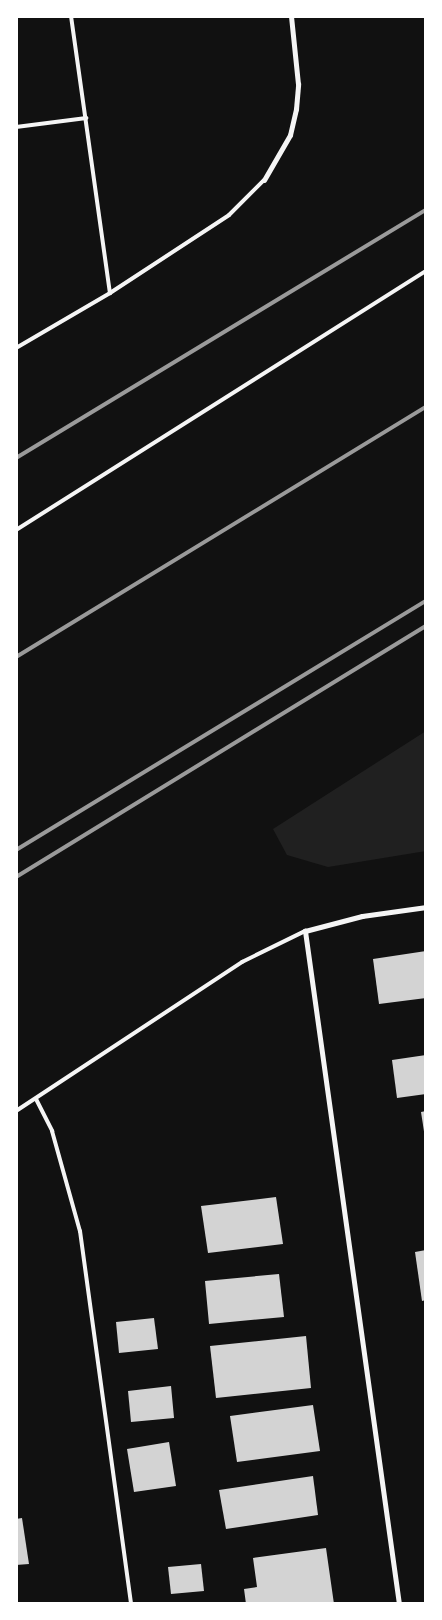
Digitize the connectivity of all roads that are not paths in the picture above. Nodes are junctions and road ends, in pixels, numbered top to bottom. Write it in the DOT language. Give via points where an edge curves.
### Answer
graph roads {
  1 [pos="71,16"];
  2 [pos="291,16"];
  3 [pos="86,118"];
  4 [pos="16,127"];
  5 [pos="264,180"];
  6 [pos="426,271"];
  7 [pos="110,293"];
  8 [pos="16,348"];
  9 [pos="16,530"];
  10 [pos="426,907"];
  11 [pos="305,931"];
  12 [pos="36,1099"];
  13 [pos="16,1111"];
  14 [pos="131,1604"];
  15 [pos="399,1604"];
  1 -- 3 [label="lane"];
  2 -- 5 [label="street" via="298,84 296,109 286,143"];
  3 -- 4 [label="lane"];
  3 -- 7 [label="lane"];
  5 -- 7 [label="lane" via="229,215"];
  6 -- 9 [label="lane"];
  7 -- 8 [label="lane"];
  10 -- 11 [label="street" via="362,916"];
  11 -- 12 [label="lane" via="242,962"];
  11 -- 15 [label="street"];
  12 -- 13 [label="lane"];
  12 -- 14 [label="lane" via="52,1131 80,1231"];
}
